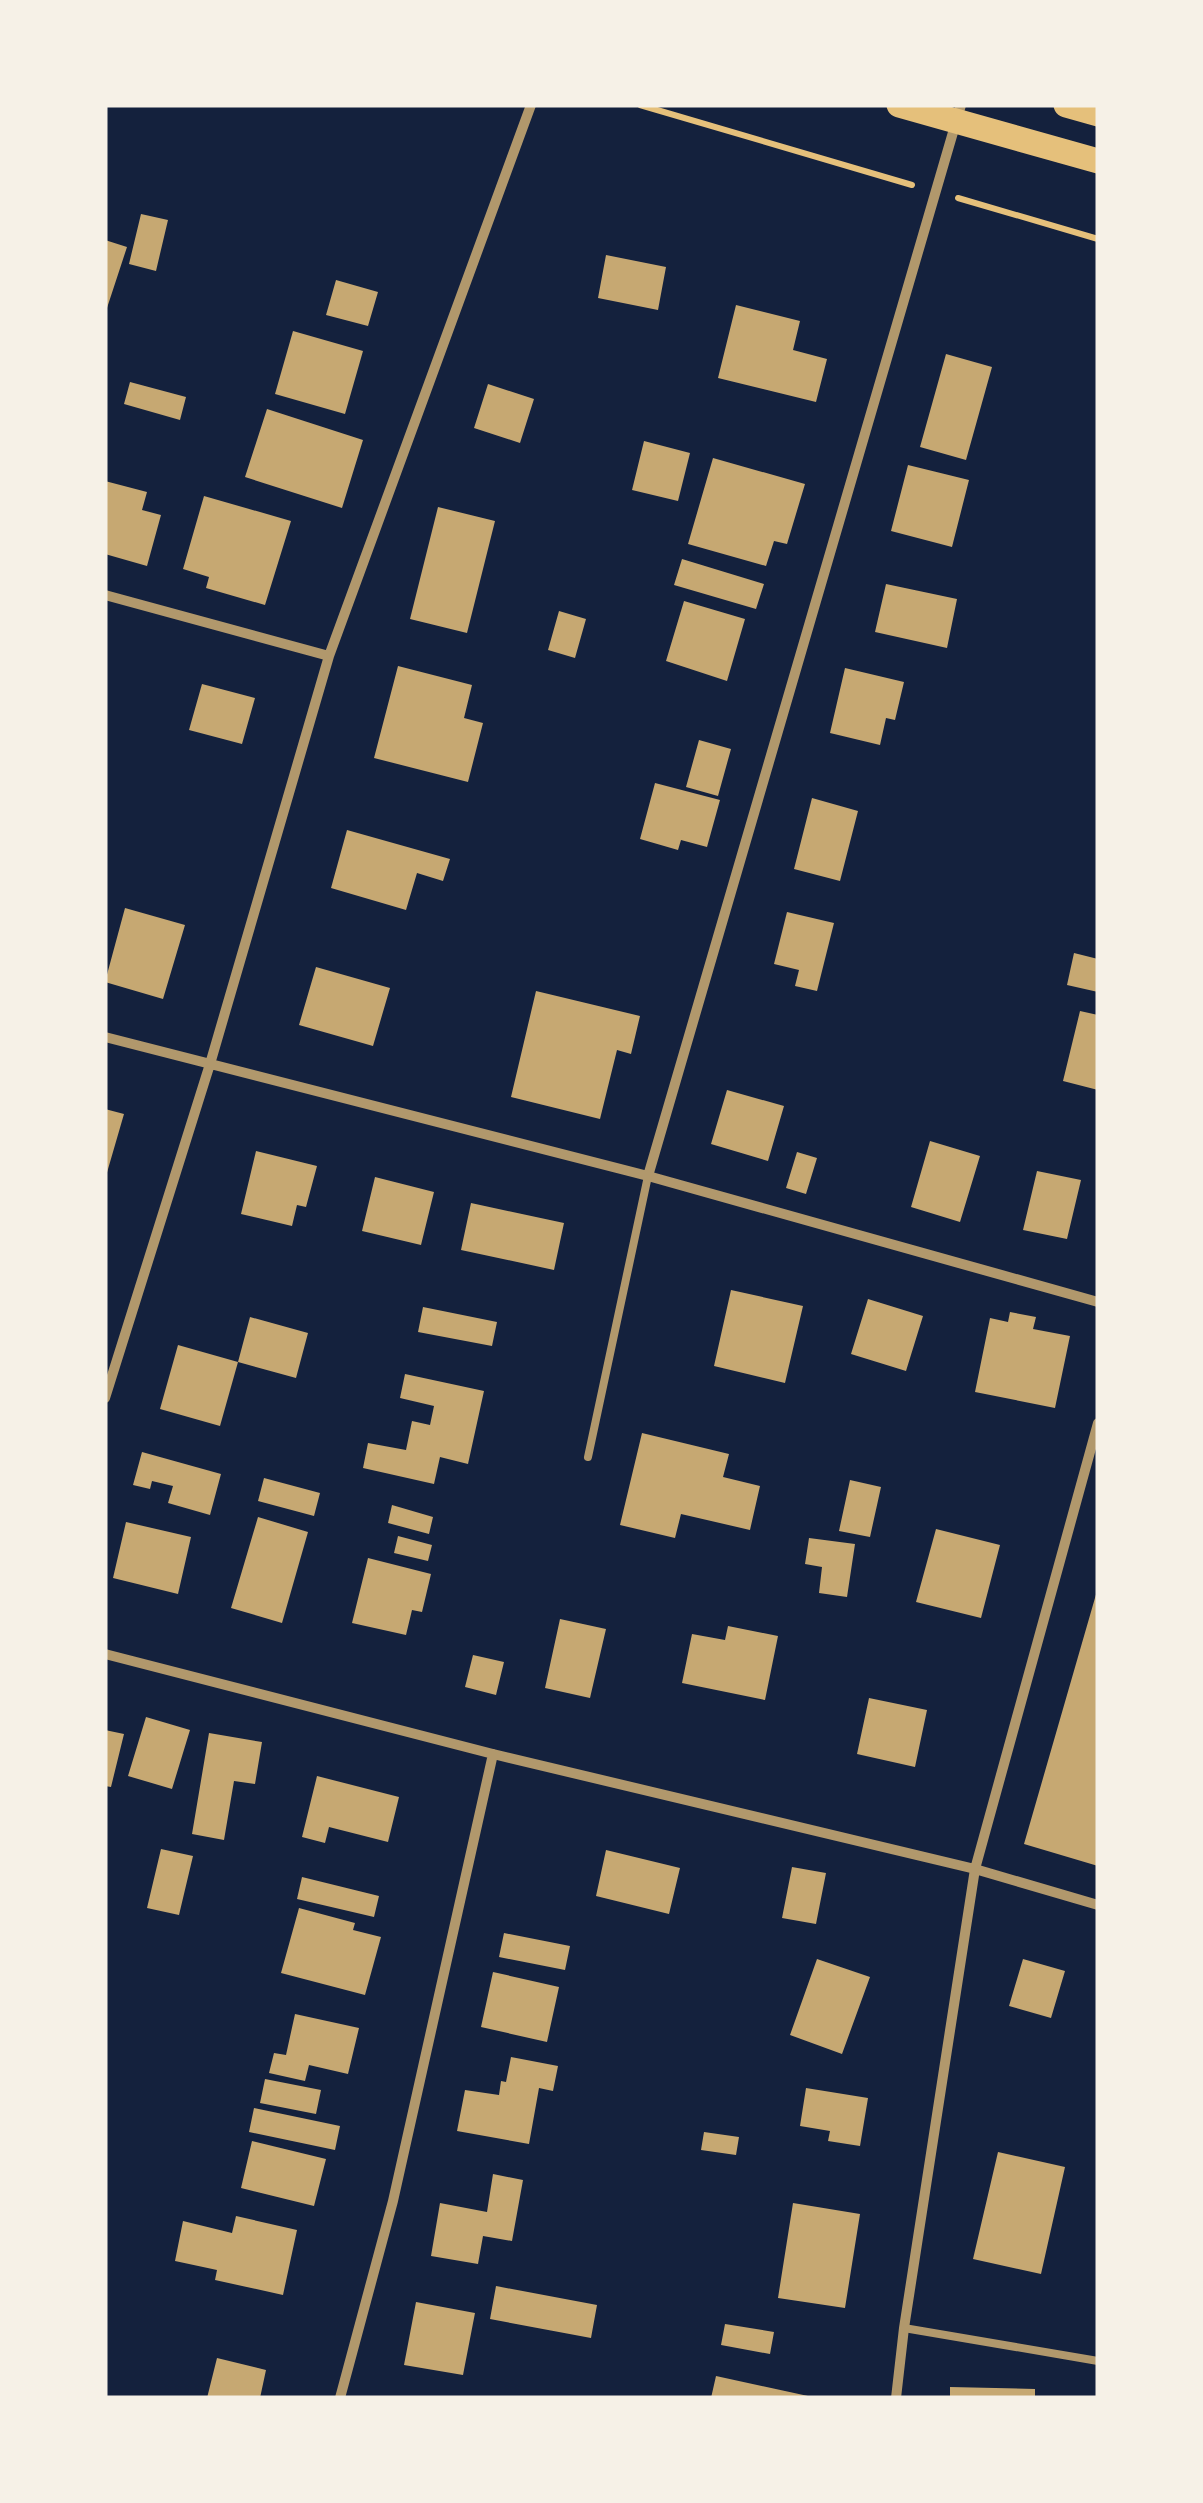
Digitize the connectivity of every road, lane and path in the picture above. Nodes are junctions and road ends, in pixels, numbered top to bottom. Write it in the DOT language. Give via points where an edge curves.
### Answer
graph roads {
  1 [pos="532,105"];
  2 [pos="640,105"];
  3 [pos="899,105"];
  4 [pos="1066,105"];
  5 [pos="958,113"];
  6 [pos="1098,114"];
  7 [pos="1098,161"];
  8 [pos="935,192"];
  9 [pos="1098,239"];
  10 [pos="105,595"];
  11 [pos="330,656"];
  12 [pos="105,1037"];
  13 [pos="210,1064"];
  14 [pos="648,1176"];
  15 [pos="1098,1302"];
  16 [pos="105,1398"];
  17 [pos="1098,1423"];
  18 [pos="588,1458"];
  19 [pos="105,1654"];
  20 [pos="494,1754"];
  21 [pos="975,1869"];
  22 [pos="1098,1906"];
  23 [pos="904,2328"];
  24 [pos="1098,2361"];
  25 [pos="340,2398"];
  26 [pos="896,2398"];
  1 -- 11 [label="street"];
  2 -- 8 [label="path"];
  3 -- 5 [label="main road"];
  4 -- 6 [label="main road"];
  5 -- 7 [label="main road"];
  5 -- 8 [label="street"];
  8 -- 9 [label="path"];
  8 -- 14 [label="street"];
  10 -- 11 [label="street"];
  11 -- 13 [label="street"];
  12 -- 13 [label="street"];
  13 -- 14 [label="street"];
  13 -- 16 [label="street"];
  14 -- 15 [label="street"];
  14 -- 18 [label="lane"];
  17 -- 21 [label="street"];
  19 -- 20 [label="street"];
  20 -- 21 [label="street"];
  20 -- 25 [label="street" via="394,2201"];
  21 -- 22 [label="street"];
  21 -- 23 [label="street"];
  23 -- 24 [label="lane"];
  23 -- 26 [label="street"];
}
